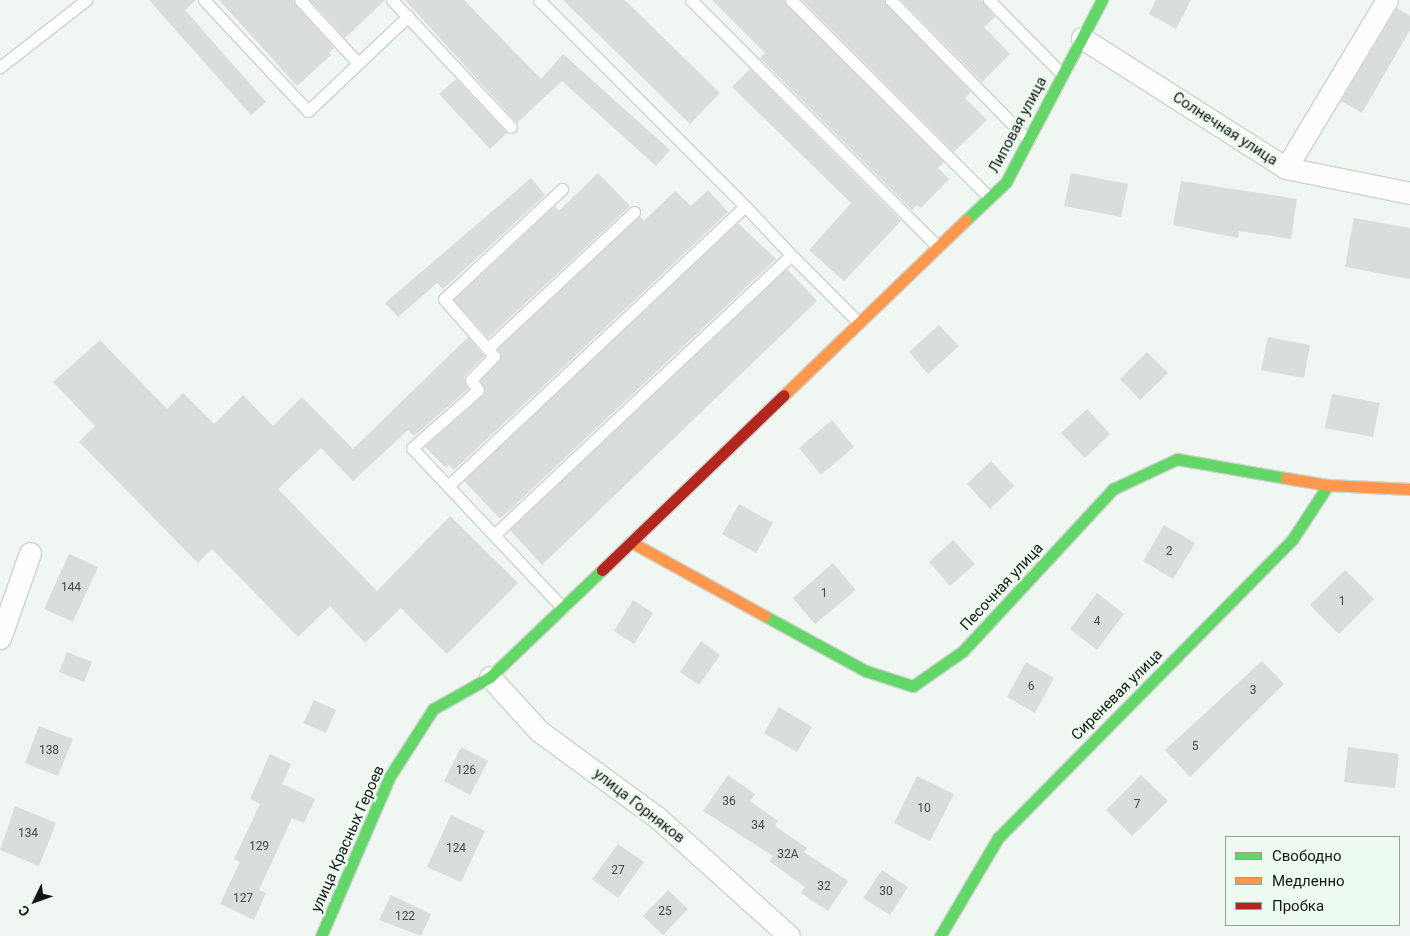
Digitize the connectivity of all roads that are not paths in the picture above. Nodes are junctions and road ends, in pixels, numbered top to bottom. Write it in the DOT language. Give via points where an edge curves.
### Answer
graph roads {
  1 [pos="86,0"];
  2 [pos="204,0"];
  3 [pos="300,0"];
  4 [pos="392,0"];
  5 [pos="539,0"];
  6 [pos="691,0"];
  7 [pos="791,0"];
  8 [pos="890,0"];
  9 [pos="989,0"];
  10 [pos="1387,0"];
  11 [pos="1096,3"];
  12 [pos="408,16"];
  13 [pos="1082,38"];
  14 [pos="358,63"];
  15 [pos="0,67"];
  16 [pos="1062,75"];
  17 [pos="511,127"];
  18 [pos="1028,140"];
  19 [pos="1286,168"];
  20 [pos="562,189"];
  21 [pos="1410,193"];
  22 [pos="989,198"];
  23 [pos="745,206"];
  24 [pos="634,212"];
  25 [pos="936,245"];
  26 [pos="791,255"];
  27 [pos="858,322"];
  28 [pos="488,349"];
  29 [pos="1328,485"];
  30 [pos="448,486"];
  31 [pos="1410,489"];
  32 [pos="494,535"];
  33 [pos="631,542"];
  34 [pos="30,553"];
  35 [pos="563,608"];
  36 [pos="0,638"];
  37 [pos="490,676"];
  38 [pos="321,936"];
  39 [pos="789,936"];
  40 [pos="940,936"];
  1 -- 15 [label="lane"];
  2 -- 14 [label="lane" via="308,111"];
  3 -- 14 [label="lane"];
  4 -- 12 [label="lane"];
  5 -- 23 [label="lane"];
  6 -- 25 [label="lane"];
  7 -- 22 [label="lane"];
  8 -- 18 [label="lane"];
  9 -- 16 [label="lane"];
  10 -- 19 [label="street"];
  11 -- 13 [label="street, Липовая улица"];
  12 -- 14 [label="lane"];
  12 -- 17 [label="lane"];
  13 -- 16 [label="street, Липовая улица"];
  13 -- 19 [label="street, Солнечная улица"];
  16 -- 18 [label="street, Липовая улица"];
  18 -- 22 [label="street, Липовая улица" via="1006,182"];
  19 -- 21 [label="street, Солнечная улица"];
  20 -- 28 [label="lane" via="444,299"];
  22 -- 25 [label="street, Липовая улица"];
  23 -- 26 [label="lane"];
  23 -- 30 [label="lane"];
  24 -- 28 [label="lane"];
  25 -- 27 [label="street, Липовая улица"];
  26 -- 27 [label="lane"];
  26 -- 32 [label="lane"];
  27 -- 33 [label="street, Липовая улица"];
  28 -- 30 [label="lane" via="494,356 471,380 478,390 412,448"];
  29 -- 31 [label="street, Песочная улица"];
  29 -- 33 [label="street, Песочная улица" via="1177,459 1113,489 963,651 913,686 866,671"];
  29 -- 40 [label="street, Сиреневая улица" via="1292,540 998,838"];
  30 -- 32 [label="lane"];
  32 -- 35 [label="lane"];
  33 -- 35 [label="street, улица Красных Героев"];
  34 -- 36 [label="street"];
  35 -- 37 [label="street, улица Красных Героев"];
  37 -- 38 [label="street, улица Красных Героев" via="433,709 390,776"];
  37 -- 39 [label="street, улица Горняков" via="539,731 658,818"];
}
